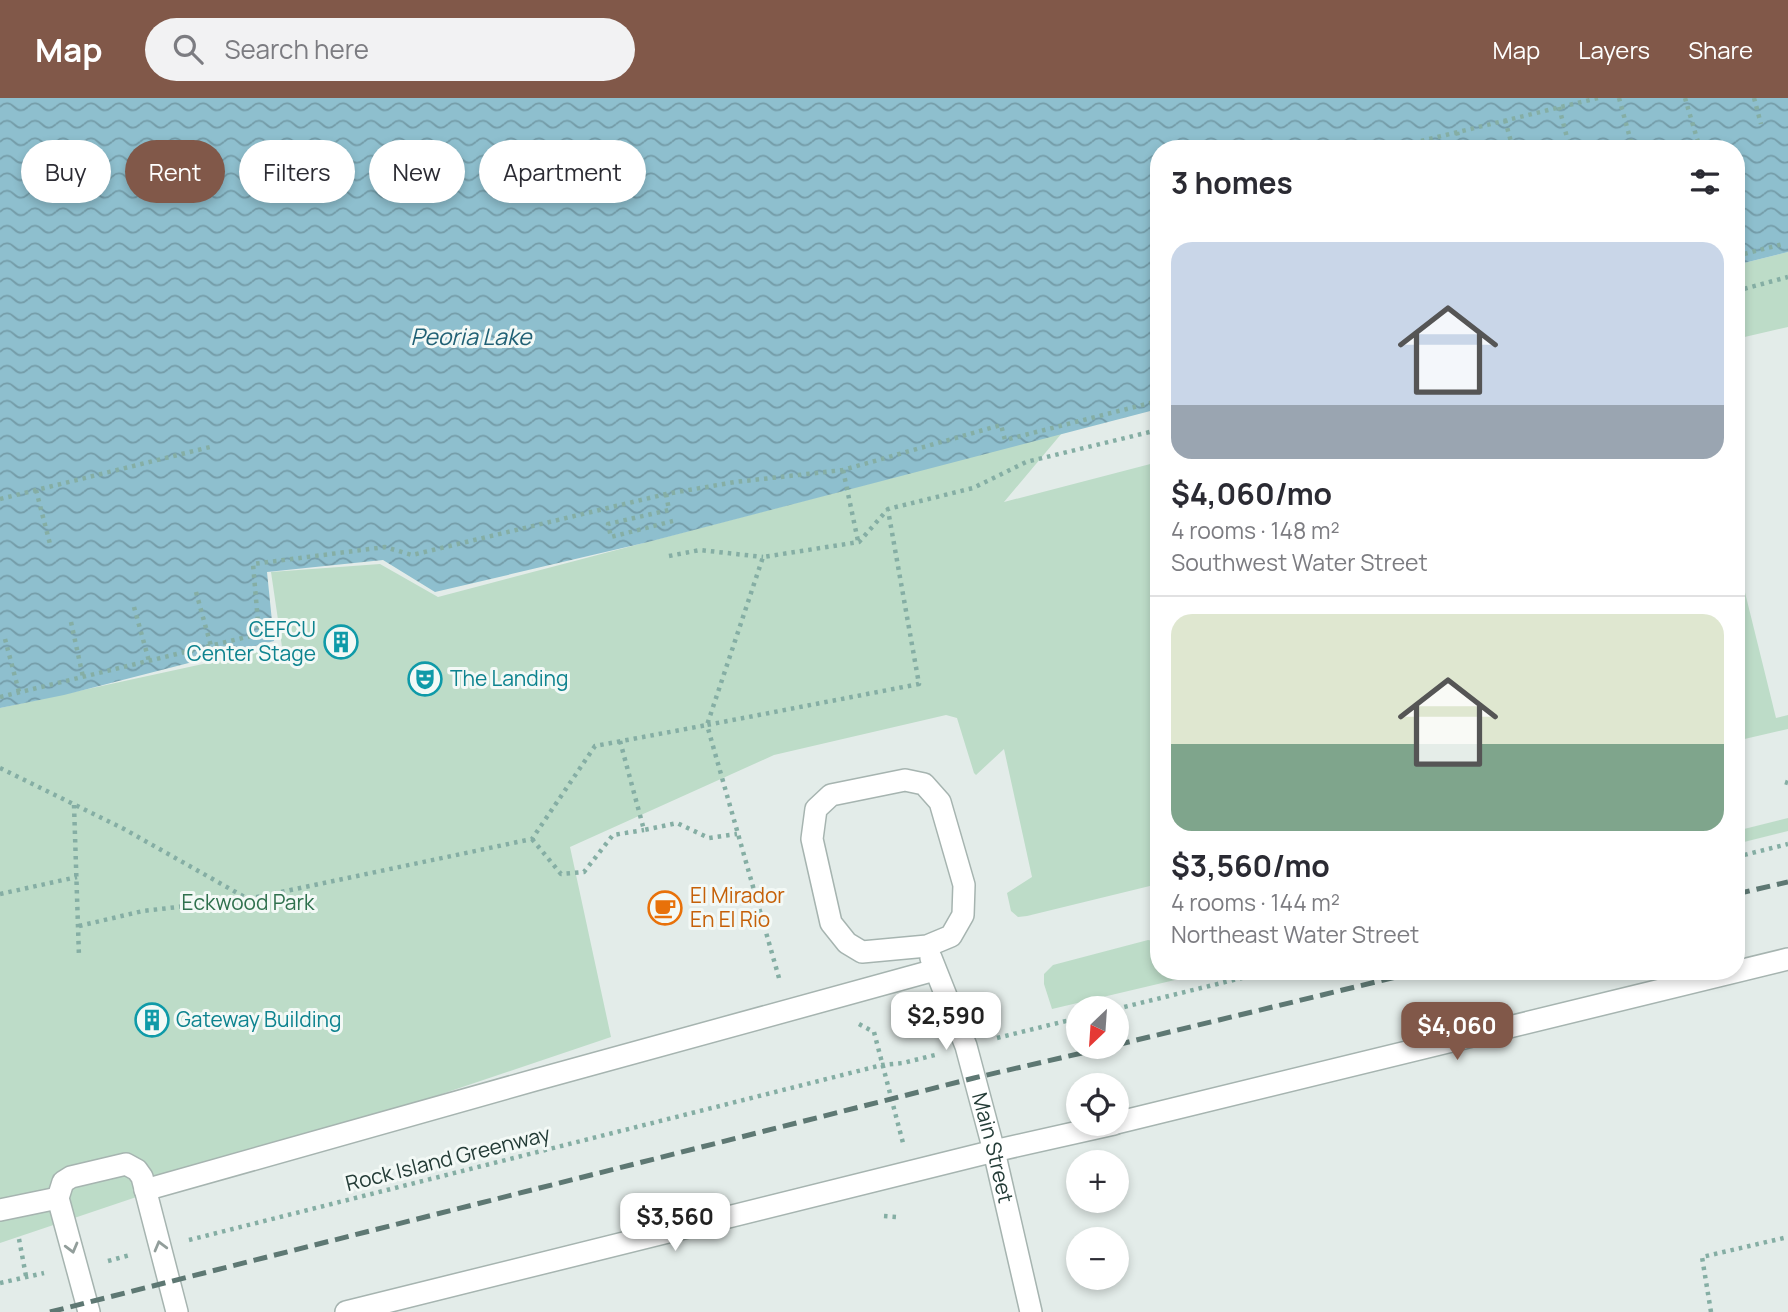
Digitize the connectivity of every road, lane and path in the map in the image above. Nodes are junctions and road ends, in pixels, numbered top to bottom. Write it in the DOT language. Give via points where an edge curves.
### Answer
graph roads {
  1 [pos="1598,98"];
  2 [pos="1619,98"];
  3 [pos="1685,98"];
  4 [pos="1754,98"];
  5 [pos="1559,107"];
  6 [pos="1505,120"];
  7 [pos="1761,124"];
  8 [pos="1457,132"];
  9 [pos="1430,140"];
  10 [pos="1459,140"];
  11 [pos="1511,140"];
  12 [pos="1568,140"];
  13 [pos="1631,140"];
  14 [pos="1697,140"];
  15 [pos="1783,244"];
  16 [pos="1745,254"];
  17 [pos="1788,277"];
  18 [pos="1745,289"];
  19 [pos="1150,403"];
  20 [pos="1150,432"];
  21 [pos="210,447"];
  22 [pos="843,470"];
  23 [pos="36,490"];
  24 [pos="666,494"];
  25 [pos="0,499"];
  26 [pos="888,509"];
  27 [pos="673,522"];
  28 [pos="859,542"];
  29 [pos="50,544"];
  30 [pos="669,556"];
  31 [pos="763,556"];
  32 [pos="196,592"];
  33 [pos="134,607"];
  34 [pos="71,622"];
  35 [pos="5,639"];
  36 [pos="211,646"];
  37 [pos="149,661"];
  38 [pos="83,677"];
  39 [pos="19,692"];
  40 [pos="0,697"];
  41 [pos="707,725"];
  42 [pos="620,741"];
  43 [pos="0,768"];
  44 [pos="74,804"];
  45 [pos="644,830"];
  46 [pos="737,834"];
  47 [pos="532,839"];
  48 [pos="1788,844"];
  49 [pos="1745,855"];
  50 [pos="77,877"];
  51 [pos="0,894"];
  52 [pos="248,899"];
  53 [pos="79,926"];
  54 [pos="927,946"];
  55 [pos="79,957"];
  56 [pos="1788,958"];
  57 [pos="1745,969"];
  58 [pos="934,970"];
  59 [pos="1234,980"];
  60 [pos="1698,980"];
  61 [pos="819,1001"];
  62 [pos="1129,1006"];
  63 [pos="1066,1021"];
  64 [pos="1016,1033"];
  65 [pos="903,1063"];
  66 [pos="882,1065"];
  67 [pos="1129,1120"];
  68 [pos="1066,1134"];
  69 [pos="903,1145"];
  70 [pos="994,1151"];
  71 [pos="145,1191"];
  72 [pos="58,1198"];
  73 [pos="0,1210"];
  74 [pos="884,1216"];
  75 [pos="897,1217"];
  76 [pos="1788,1237"];
  77 [pos="160,1247"];
  78 [pos="77,1269"];
  79 [pos="0,1283"];
  80 [pos="89,1312"];
  81 [pos="177,1312"];
  82 [pos="346,1312"];
  83 [pos="1031,1312"];
  84 [pos="1712,1312"];
  1 -- 5 [label="path"];
  2 -- 13 [label="path"];
  3 -- 14 [label="path"];
  4 -- 7 [label="path"];
  5 -- 6 [label="path"];
  5 -- 12 [label="path"];
  6 -- 8 [label="path"];
  6 -- 11 [label="path"];
  8 -- 9 [label="path"];
  8 -- 10 [label="path"];
  15 -- 16 [label="path"];
  17 -- 18 [label="path"];
  19 -- 22 [label="path" via="1004,440 1001,425"];
  20 -- 26 [label="path" via="1026,462 973,488"];
  21 -- 23 [label="path"];
  22 -- 24 [label="path"];
  22 -- 28 [label="path"];
  23 -- 25 [label="path"];
  23 -- 29 [label="path"];
  24 -- 27 [label="path" via="669,510 608,524 611,537"];
  24 -- 36 [label="path" via="412,555 385,547 253,564 260,634"];
  26 -- 28 [label="path"];
  26 -- 41 [label="path" via="919,684"];
  28 -- 31 [label="path"];
  30 -- 31 [label="path" via="700,550"];
  31 -- 41 [label="path"];
  32 -- 36 [label="path"];
  33 -- 37 [label="path"];
  34 -- 38 [label="path"];
  35 -- 39 [label="path"];
  36 -- 37 [label="path"];
  37 -- 38 [label="path"];
  38 -- 39 [label="path"];
  39 -- 40 [label="path"];
  41 -- 42 [label="path"];
  41 -- 46 [label="path"];
  42 -- 45 [label="path"];
  42 -- 47 [label="path" via="595,746"];
  43 -- 44 [label="path"];
  44 -- 50 [label="path"];
  44 -- 52 [label="path"];
  45 -- 46 [label="path" via="677,823 709,838"];
  45 -- 47 [label="path" via="613,835 584,872 561,874"];
  46 -- 61 [label="path" via="778,977"];
  47 -- 52 [label="path"];
  48 -- 49 [label="path"];
  50 -- 51 [label="path"];
  50 -- 53 [label="path"];
  52 -- 53 [label="path" via="143,911"];
  53 -- 55 [label="path"];
  54 -- 54 [label="street" via="951,936 963,915 964,885 940,802 924,784 905,780 831,795 816,809 812,839 831,923 847,943 862,952"];
  54 -- 58 [label="street, Main Street"];
  56 -- 57 [label="street"];
  58 -- 61 [label="street"];
  58 -- 70 [label="street, Main Street" via="966,1046"];
  59 -- 62 [label="path"];
  60 -- 67 [label="street"];
  61 -- 66 [label="path" via="874,1032"];
  61 -- 71 [label="street"];
  63 -- 64 [label="path"];
  65 -- 66 [label="path, Rock Island Greenway"];
  66 -- 69 [label="path"];
  66 -- 77 [label="path, Rock Island Greenway"];
  68 -- 70 [label="street"];
  70 -- 82 [label="street"];
  70 -- 83 [label="street, Main Street"];
  71 -- 72 [label="street" via="142,1177 126,1164 71,1177 63,1182"];
  77 -- 71 [label="street, one-way"];
  72 -- 73 [label="street"];
  72 -- 78 [label="street, one-way"];
  74 -- 75 [label="path"];
  76 -- 84 [label="path" via="1702,1258"];
  77 -- 78 [label="path, Rock Island Greenway"];
  77 -- 81 [label="street"];
  78 -- 79 [label="path, Rock Island Greenway"];
  78 -- 80 [label="street"];
}
